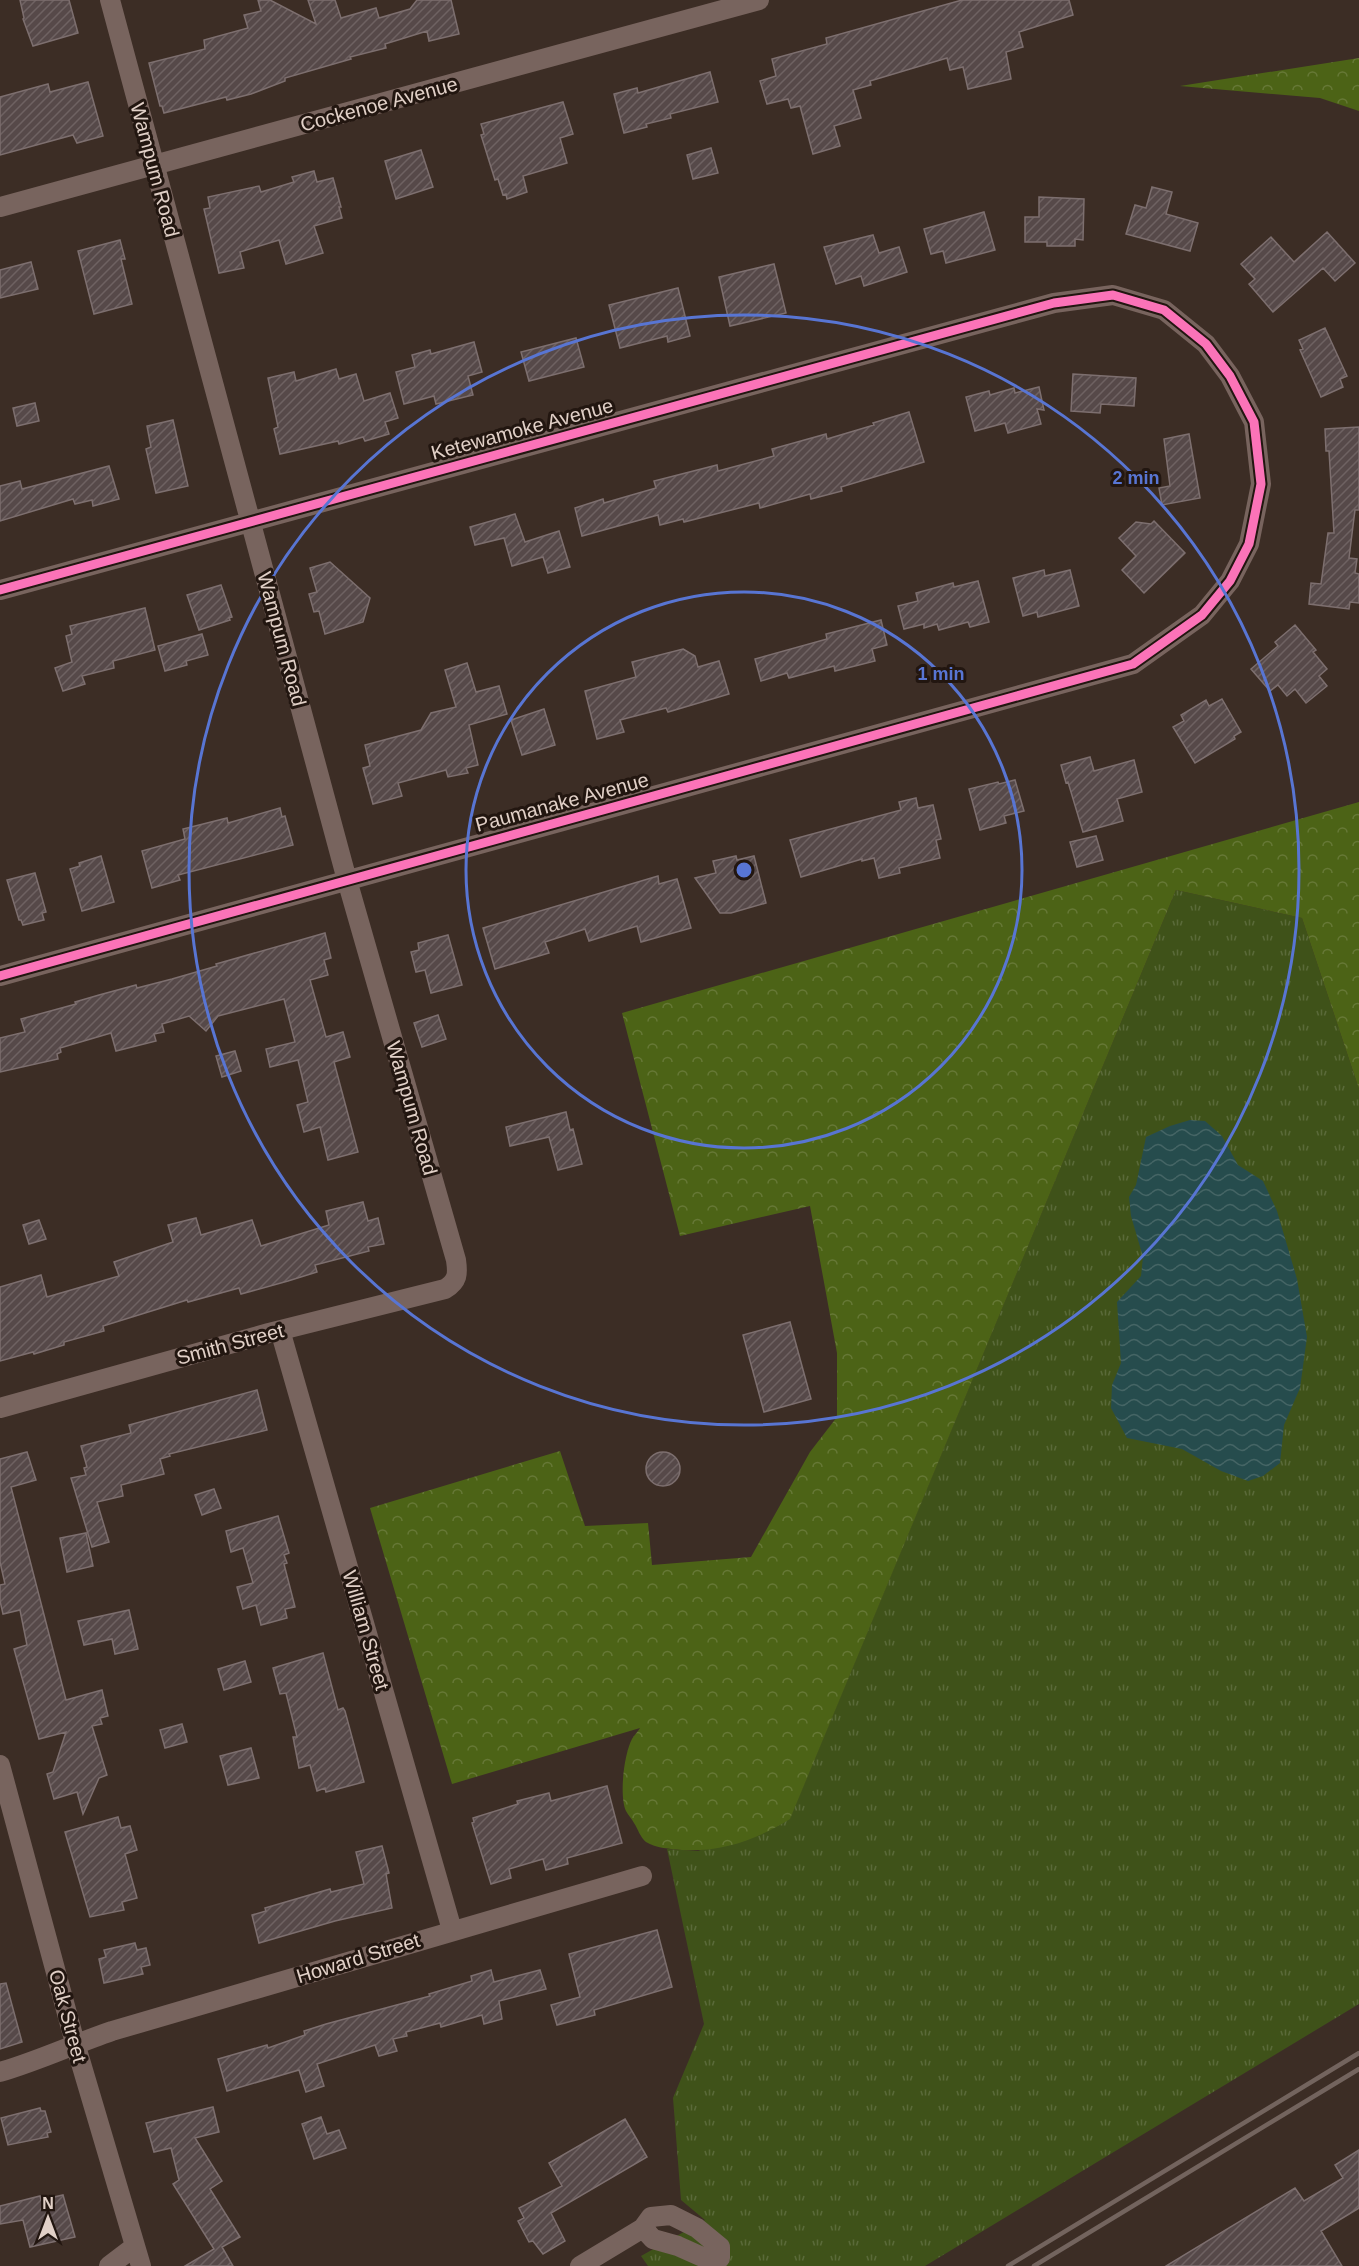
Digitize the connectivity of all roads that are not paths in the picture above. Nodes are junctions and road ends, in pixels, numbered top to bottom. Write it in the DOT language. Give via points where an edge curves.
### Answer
graph roads {
  1 [pos="110,0"];
  2 [pos="759,0"];
  3 [pos="154,165"];
  4 [pos="0,207"];
  5 [pos="250,521"];
  6 [pos="0,590"];
  7 [pos="1133,664"];
  8 [pos="347,880"];
  9 [pos="0,976"];
  10 [pos="457,1278"];
  11 [pos="280,1330"];
  12 [pos="0,1408"];
  13 [pos="0,1766"];
  14 [pos="642,1876"];
  15 [pos="452,1930"];
  16 [pos="75,2043"];
  17 [pos="0,2072"];
  18 [pos="643,2228"];
  19 [pos="134,2247"];
  20 [pos="109,2266"];
  21 [pos="141,2266"];
  22 [pos="580,2266"];
  1 -- 3 [label="street, Wampum Road"];
  2 -- 3 [label="street, Cockenoe Avenue"];
  3 -- 4 [label="street, Cockenoe Avenue"];
  3 -- 5 [label="street, Wampum Road"];
  5 -- 6 [label="street, Ketewamoke Avenue"];
  5 -- 7 [label="street, Ketewamoke Avenue" via="1054,303 1113,295 1164,310 1206,344 1230,376 1254,422 1261,484 1249,544 1230,581 1202,615"];
  5 -- 8 [label="street, Wampum Road"];
  7 -- 8 [label="street, Paumanake Avenue"];
  8 -- 9 [label="street, Paumanake Avenue"];
  8 -- 10 [label="street, Wampum Road" via="456,1260"];
  10 -- 11 [label="street, Smith Street" via="445,1289"];
  11 -- 12 [label="street, Smith Street"];
  11 -- 15 [label="street, William Street"];
  13 -- 16 [label="street, Oak Street"];
  14 -- 15 [label="street, Howard Street"];
  15 -- 16 [label="street, Howard Street"];
  16 -- 17 [label="street, Howard Street"];
  16 -- 19 [label="street, Oak Street"];
  18 -- 22 [label="street"];
  19 -- 20 [label="street"];
  19 -- 21 [label="street, Oak Street"];
}
